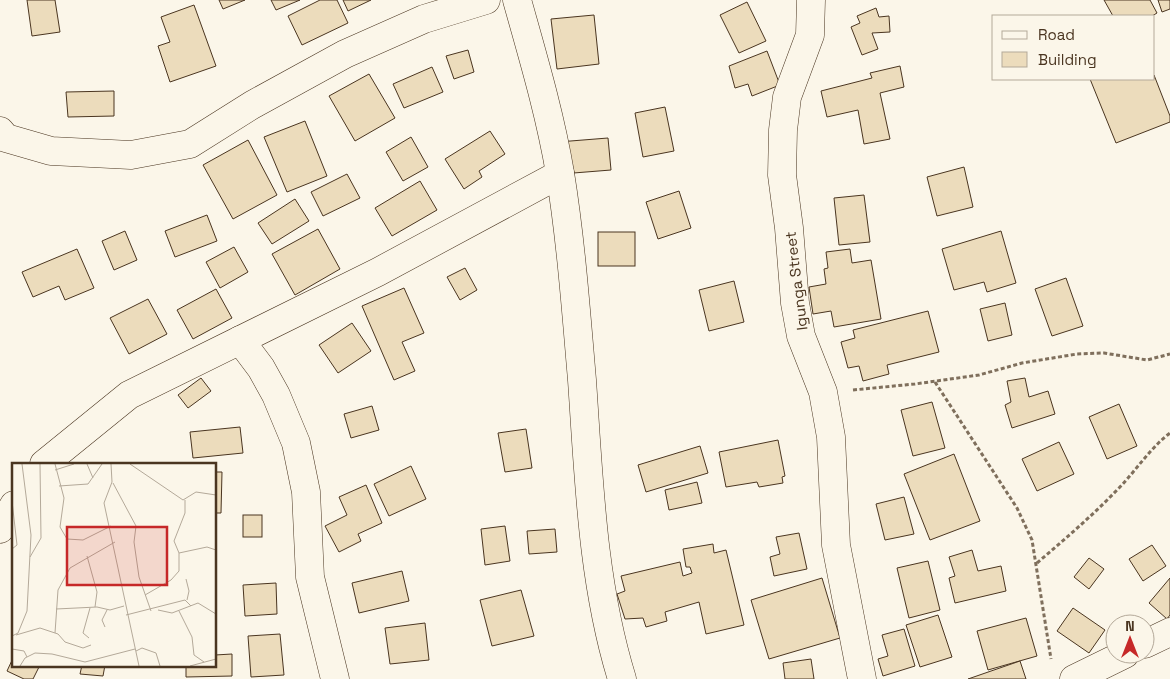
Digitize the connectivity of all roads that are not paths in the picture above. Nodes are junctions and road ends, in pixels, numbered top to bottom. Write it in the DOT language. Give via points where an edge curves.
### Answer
graph roads {
  1 [pos="486,0"];
  2 [pos="518,0"];
  3 [pos="811,0"];
  4 [pos="0,131"];
  5 [pos="560,174"];
  6 [pos="240,340"];
  7 [pos="45,463"];
  8 [pos="12,508"];
  9 [pos="0,529"];
  10 [pos="1170,632"];
  11 [pos="1155,639"];
  12 [pos="1105,664"];
  13 [pos="619,669"];
  14 [pos="335,679"];
  15 [pos="862,679"];
  16 [pos="1074,679"];
  1 -- 4 [label="street" via="424,19 344,54 190,144 131,155 51,151 6,138"];
  2 -- 5 [label="street"];
  3 -- 15 [label="street, Igunga Street" via="810,35 787,98 782,175 801,336 823,392 831,437 836,545"];
  5 -- 6 [label="street" via="378,272"];
  5 -- 13 [label="street" via="582,380 594,537"];
  6 -- 7 [label="street" via="129,395"];
  6 -- 14 [label="street" via="276,394 296,443 306,492 310,577"];
  8 -- 9 [label="street"];
  10 -- 11 [label="street"];
  12 -- 16 [label="street"];
}
